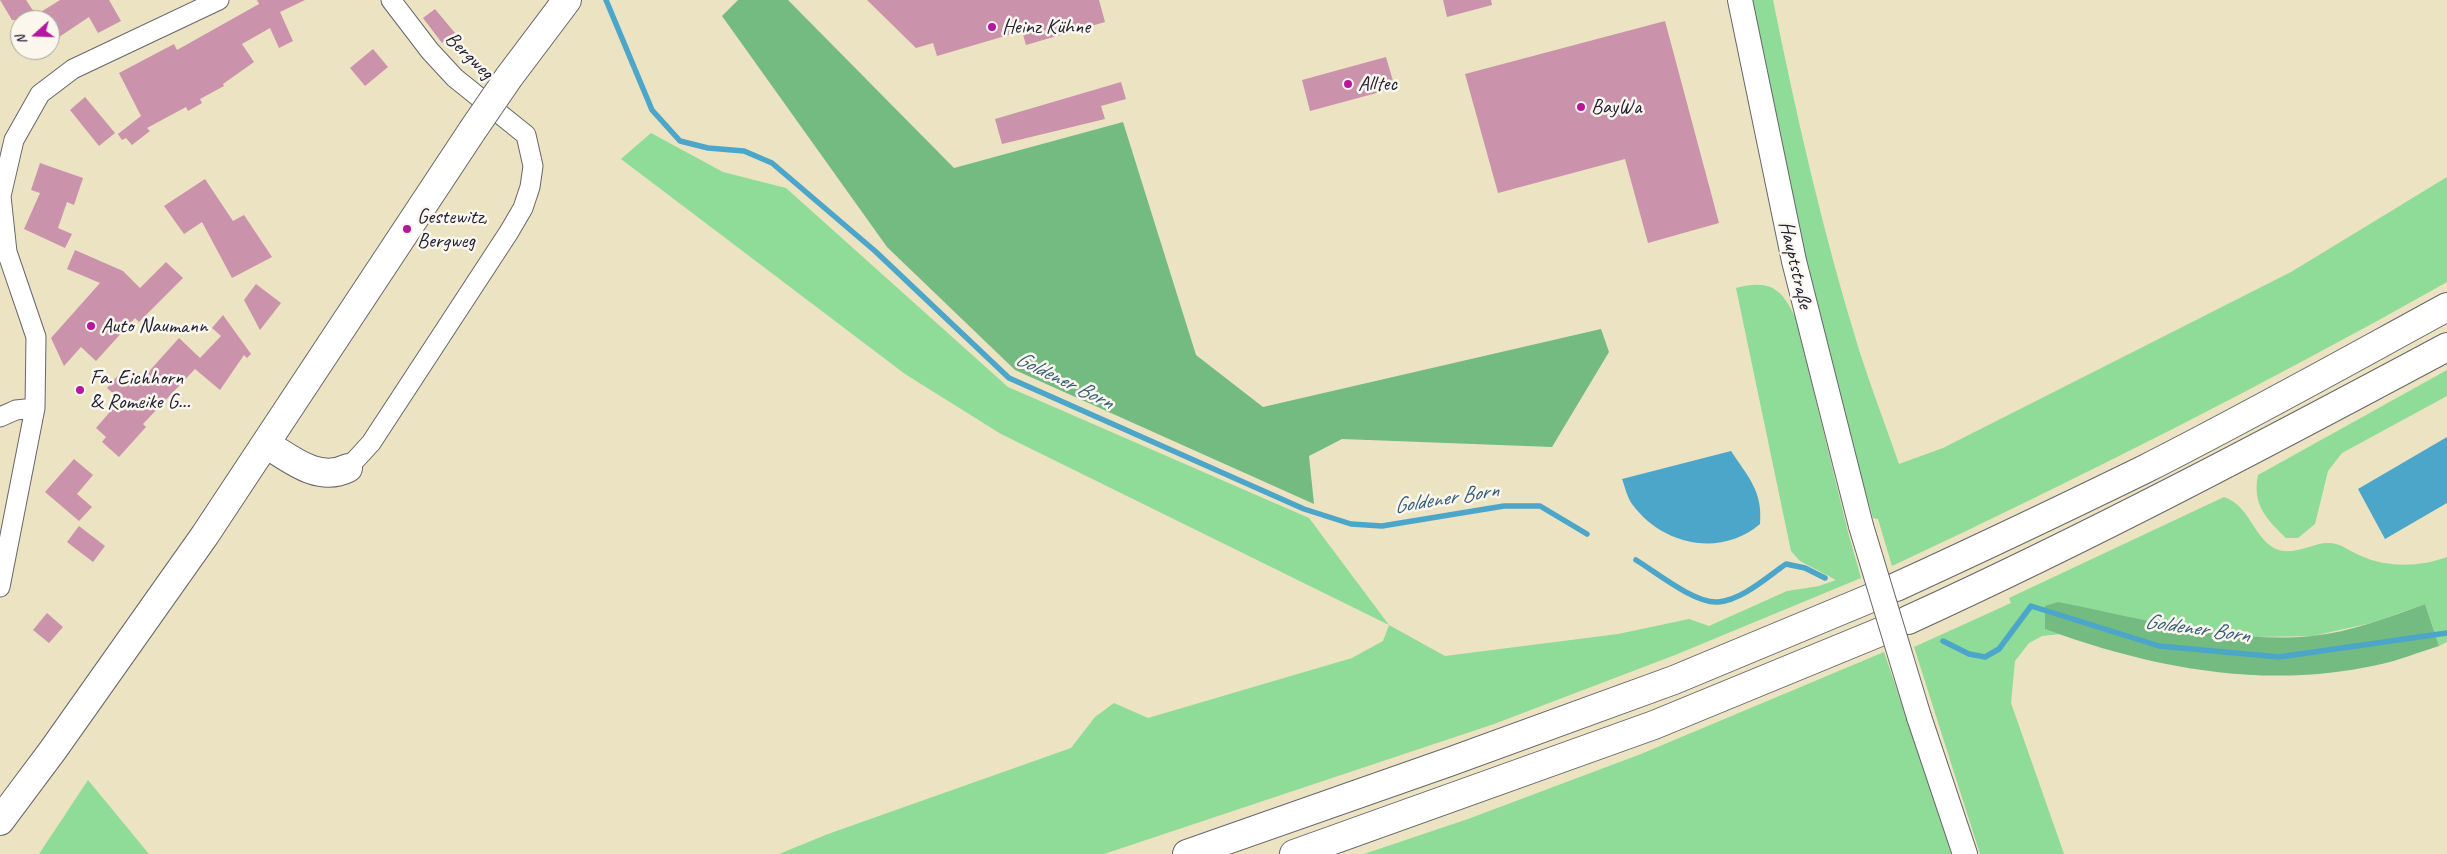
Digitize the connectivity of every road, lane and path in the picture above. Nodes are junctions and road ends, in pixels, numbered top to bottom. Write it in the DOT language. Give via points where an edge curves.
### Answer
graph roads {
  1 [pos="219,0"];
  2 [pos="391,0"];
  3 [pos="567,0"];
  4 [pos="1740,0"];
  5 [pos="2447,307"];
  6 [pos="2447,347"];
  7 [pos="35,408"];
  8 [pos="0,417"];
  9 [pos="266,444"];
  10 [pos="348,468"];
  11 [pos="0,587"];
  12 [pos="1896,587"];
  13 [pos="1871,598"];
  14 [pos="1908,620"];
  15 [pos="1880,632"];
  16 [pos="2,813"];
  17 [pos="1187,854"];
  18 [pos="1294,854"];
  19 [pos="1965,854"];
  1 -- 7 [label="street" via="73,69 40,94 14,140 1,196 8,252 36,337"];
  2 -- 10 [label="street, Bergweg" via="455,78 526,135 533,166 523,208 371,443"];
  3 -- 9 [label="main road, bridge" via="472,131"];
  4 -- 19 [label="street, Hauptstraße, bridge" via="1794,261 1862,526 1919,717"];
  5 -- 12 [label="main road" via="2144,469"];
  6 -- 14 [label="main road" via="2224,467 2033,563"];
  7 -- 8 [label="street" via="16,410"];
  7 -- 11 [label="street"];
  9 -- 10 [label="main road" via="325,475 337,474"];
  9 -- 16 [label="main road" via="200,543"];
  13 -- 17 [label="main road" via="1674,680"];
  15 -- 18 [label="main road" via="1654,725"];
}
